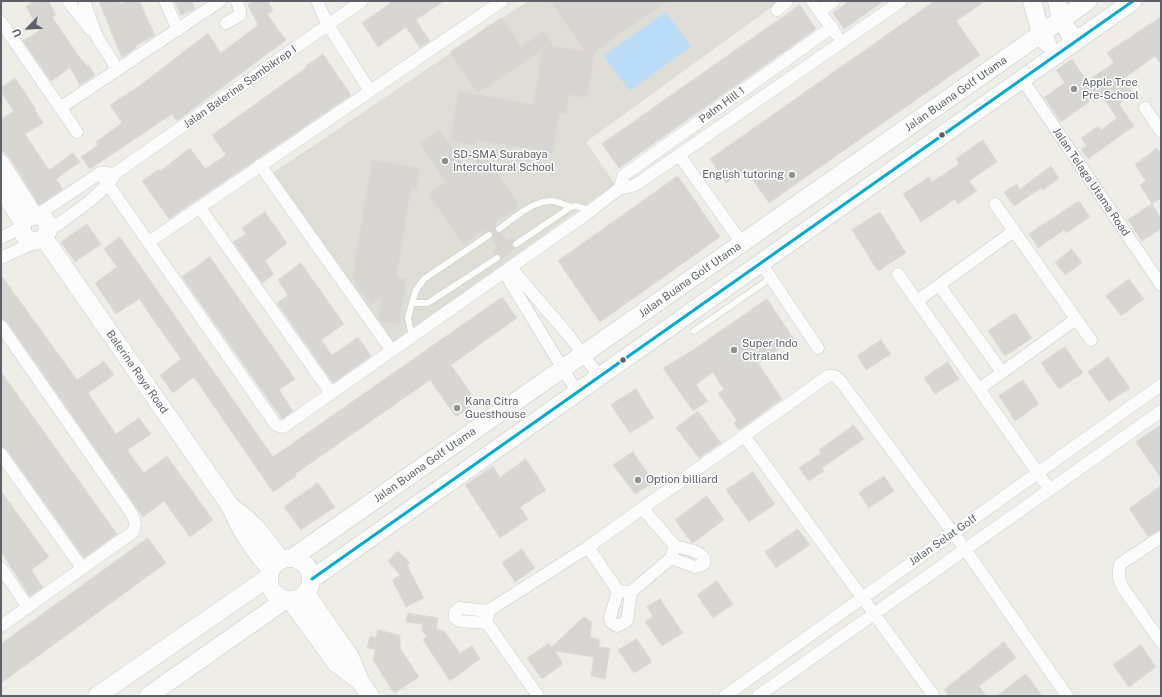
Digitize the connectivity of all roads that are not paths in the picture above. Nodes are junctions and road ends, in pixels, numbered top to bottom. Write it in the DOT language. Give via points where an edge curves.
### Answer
graph roads {
  1 [pos="68,1"];
  2 [pos="84,1"];
  3 [pos="165,1"];
  4 [pos="220,1"];
  5 [pos="237,1"];
  6 [pos="318,1"];
  7 [pos="362,1"];
  8 [pos="502,1"];
  9 [pos="787,1"];
  10 [pos="812,1"];
  11 [pos="834,1"];
  12 [pos="901,1"];
  13 [pos="1032,1"];
  14 [pos="1057,1"];
  15 [pos="1088,1"];
  16 [pos="1133,1"];
  17 [pos="777,10"];
  18 [pos="820,11"];
  19 [pos="1061,20"];
  20 [pos="1,22"];
  21 [pos="226,23"];
  22 [pos="328,25"];
  23 [pos="832,27"];
  24 [pos="178,30"];
  25 [pos="1041,34"];
  26 [pos="5,35"];
  27 [pos="97,37"];
  28 [pos="841,42"];
  29 [pos="1075,42"];
  30 [pos="1056,55"];
  31 [pos="118,70"];
  32 [pos="1022,80"];
  33 [pos="370,91"];
  34 [pos="60,108"];
  35 [pos="1145,108"];
  36 [pos="1161,130"];
  37 [pos="77,132"];
  38 [pos="679,156"];
  39 [pos="1,164"];
  40 [pos="260,165"];
  41 [pos="117,172"];
  42 [pos="100,173"];
  43 [pos="109,184"];
  44 [pos="1,187"];
  45 [pos="620,188"];
  46 [pos="995,204"];
  47 [pos="571,207"];
  48 [pos="200,208"];
  49 [pos="588,213"];
  50 [pos="29,220"];
  51 [pos="499,229"];
  52 [pos="1014,231"];
  53 [pos="489,235"];
  54 [pos="43,237"];
  55 [pos="1,238"];
  56 [pos="149,242"];
  57 [pos="742,243"];
  58 [pos="516,244"];
  59 [pos="1,258"];
  60 [pos="497,258"];
  61 [pos="507,270"];
  62 [pos="766,270"];
  63 [pos="898,274"];
  64 [pos="1159,278"];
  65 [pos="939,285"];
  66 [pos="732,294"];
  67 [pos="916,300"];
  68 [pos="412,303"];
  69 [pos="1076,319"];
  70 [pos="1,328"];
  71 [pos="694,331"];
  72 [pos="412,338"];
  73 [pos="1091,340"];
  74 [pos="818,348"];
  75 [pos="392,352"];
  76 [pos="584,354"];
  77 [pos="562,369"];
  78 [pos="1002,372"];
  79 [pos="600,376"];
  80 [pos="1161,385"];
  81 [pos="979,389"];
  82 [pos="577,392"];
  83 [pos="331,393"];
  84 [pos="1161,411"];
  85 [pos="745,437"];
  86 [pos="1,454"];
  87 [pos="1038,473"];
  88 [pos="1050,490"];
  89 [pos="643,509"];
  90 [pos="953,533"];
  91 [pos="1161,537"];
  92 [pos="675,546"];
  93 [pos="588,547"];
  94 [pos="965,550"];
  95 [pos="671,558"];
  96 [pos="278,566"];
  97 [pos="1,568"];
  98 [pos="82,568"];
  99 [pos="618,591"];
  100 [pos="631,592"];
  101 [pos="298,594"];
  102 [pos="862,598"];
  103 [pos="28,607"];
  104 [pos="873,615"];
  105 [pos="1,626"];
  106 [pos="1161,642"];
  107 [pos="97,696"];
  108 [pos="148,696"];
  109 [pos="370,696"];
  110 [pos="538,696"];
  111 [pos="725,696"];
  112 [pos="758,696"];
  113 [pos="934,696"];
  114 [pos="1066,696"];
  1 -- 27 [label="street"];
  2 -- 27 [label="street"];
  3 -- 24 [label="street"];
  4 -- 24 [label="street"];
  5 -- 21 [label="street" via="240,15"];
  6 -- 22 [label="street"];
  7 -- 22 [label="street, Jalan Balerina Sambikrep I"];
  8 -- 33 [label="street"];
  9 -- 17 [label="street"];
  10 -- 18 [label="street"];
  11 -- 18 [label="street"];
  12 -- 28 [label="street, Palm Hill 1"];
  13 -- 25 [label="main road"];
  14 -- 19 [label="main road"];
  15 -- 19 [label="main road, Jalan Buana Golf Utama"];
  16 -- 29 [label="main road"];
  18 -- 23 [label="street"];
  19 -- 25 [label="main road, Jalan Buana Golf Utama"];
  19 -- 29 [label="main road"];
  20 -- 26 [label="street"];
  22 -- 33 [label="street"];
  22 -- 41 [label="street, Jalan Balerina Sambikrep I"];
  23 -- 28 [label="street"];
  23 -- 45 [label="street, Palm Hill 1" via="624,176"];
  24 -- 31 [label="street"];
  25 -- 30 [label="main road"];
  25 -- 57 [label="main road, Jalan Buana Golf Utama"];
  26 -- 34 [label="street"];
  27 -- 31 [label="street"];
  28 -- 38 [label="street, Palm Hill 1"];
  29 -- 30 [label="main road"];
  30 -- 32 [label="main road"];
  31 -- 34 [label="street"];
  32 -- 62 [label="main road"];
  32 -- 64 [label="street, Jalan Telaga Utama Road"];
  33 -- 40 [label="street"];
  34 -- 37 [label="street"];
  35 -- 36 [label="street"];
  38 -- 45 [label="street, Palm Hill 1" via="637,184"];
  38 -- 57 [label="street"];
  39 -- 50 [label="main road"];
  40 -- 48 [label="street"];
  40 -- 75 [label="street"];
  41 -- 42 [label="street"];
  41 -- 43 [label="street, Jalan Balerina Sambikrep I"];
  42 -- 43 [label="street"];
  42 -- 50 [label="street"];
  43 -- 54 [label="street, Jalan Balerina Sambikrep I"];
  43 -- 56 [label="street"];
  44 -- 50 [label="main road"];
  45 -- 49 [label="street, Palm Hill 1"];
  46 -- 52 [label="street"];
  47 -- 49 [label="lane" via="575,206"];
  47 -- 51 [label="lane" via="554,201 541,202"];
  47 -- 58 [label="lane"];
  48 -- 56 [label="street"];
  48 -- 83 [label="street"];
  49 -- 61 [label="street, Palm Hill 1"];
  50 -- 54 [label="main road, Balerina Raya Road" via="25,235 28,238"];
  50 -- 55 [label="street"];
  52 -- 65 [label="street"];
  52 -- 69 [label="street"];
  53 -- 68 [label="lane" via="424,279 416,290"];
  54 -- 59 [label="street, Jalan Balerina Sambikrep I"];
  54 -- 96 [label="main road, Balerina Raya Road" via="231,507 238,526 249,544"];
  56 -- 83 [label="street, Palm Hill 1" via="278,427 287,425"];
  57 -- 76 [label="main road, Jalan Buana Golf Utama"];
  60 -- 68 [label="lane" via="428,303"];
  61 -- 72 [label="street, Palm Hill 1"];
  61 -- 76 [label="street"];
  61 -- 77 [label="street"];
  62 -- 66 [label="main road"];
  62 -- 74 [label="street"];
  63 -- 67 [label="street"];
  65 -- 67 [label="street"];
  65 -- 78 [label="street"];
  66 -- 71 [label="lane"];
  66 -- 79 [label="main road"];
  67 -- 81 [label="street"];
  68 -- 72 [label="lane" via="408,318"];
  69 -- 73 [label="street"];
  69 -- 78 [label="street"];
  70 -- 98 [label="street" via="135,520 133,532"];
  72 -- 75 [label="street, Palm Hill 1"];
  75 -- 83 [label="street, Palm Hill 1"];
  76 -- 77 [label="main road, Jalan Buana Golf Utama"];
  76 -- 79 [label="street"];
  77 -- 82 [label="street"];
  77 -- 96 [label="main road, Jalan Buana Golf Utama"];
  78 -- 81 [label="street"];
  79 -- 82 [label="main road"];
  80 -- 87 [label="street, Jalan Selat Golf"];
  81 -- 87 [label="street"];
  82 -- 101 [label="main road"];
  84 -- 88 [label="street, Jalan Selat Golf"];
  85 -- 89 [label="street"];
  85 -- 90 [label="street" via="828,376 836,376"];
  85 -- 102 [label="street"];
  86 -- 98 [label="street"];
  87 -- 88 [label="street"];
  87 -- 90 [label="street, Jalan Selat Golf"];
  88 -- 94 [label="street, Jalan Selat Golf"];
  89 -- 92 [label="street"];
  89 -- 93 [label="street"];
  90 -- 94 [label="street"];
  90 -- 102 [label="street, Jalan Selat Golf"];
  91 -- 106 [label="street" via="1120,564 1118,574 1118,580 1123,588"];
  92 -- 95 [label="street"];
  92 -- 95 [label="street" via="699,553 704,557 704,564 695,567"];
  93 -- 99 [label="street"];
  93 -- 110 [label="street" via="488,617"];
  94 -- 104 [label="street, Jalan Selat Golf"];
  94 -- 114 [label="street"];
  95 -- 100 [label="street"];
  96 -- 101 [label="main road" via="271,588 279,598"];
  96 -- 101 [label="main road" via="304,562 311,573"];
  96 -- 107 [label="main road, Jalan Buana Golf Utama"];
  97 -- 103 [label="street"];
  98 -- 103 [label="street"];
  99 -- 100 [label="street"];
  99 -- 100 [label="street" via="610,617 611,622 617,626 627,621"];
  101 -- 108 [label="main road"];
  101 -- 109 [label="main road" via="350,656 360,681"];
  102 -- 104 [label="street"];
  102 -- 111 [label="street, Jalan Selat Golf"];
  103 -- 105 [label="street"];
  104 -- 112 [label="street, Jalan Selat Golf"];
  104 -- 113 [label="street"];
}
